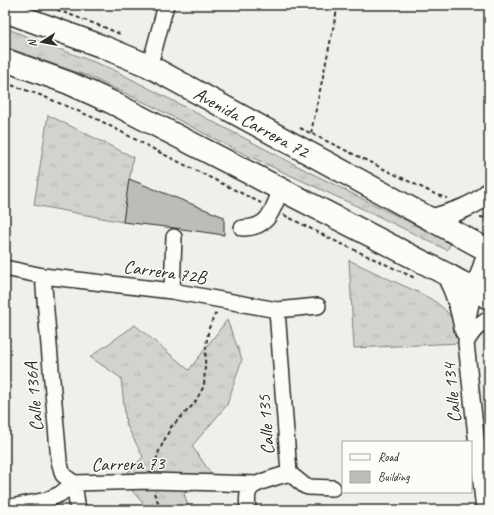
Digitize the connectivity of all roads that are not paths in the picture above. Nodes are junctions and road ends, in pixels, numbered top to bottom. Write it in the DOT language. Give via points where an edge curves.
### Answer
graph roads {
  1 [pos="166,5"];
  2 [pos="5,11"];
  3 [pos="5,60"];
  4 [pos="149,66"];
  5 [pos="281,189"];
  6 [pos="489,192"];
  7 [pos="430,219"];
  8 [pos="242,228"];
  9 [pos="174,237"];
  10 [pos="489,250"];
  11 [pos="5,268"];
  12 [pos="448,275"];
  13 [pos="43,276"];
  14 [pos="484,290"];
  15 [pos="172,291"];
  16 [pos="318,306"];
  17 [pos="278,310"];
  18 [pos="489,319"];
  19 [pos="466,337"];
  20 [pos="289,473"];
  21 [pos="74,483"];
  22 [pos="257,484"];
  23 [pos="333,488"];
  24 [pos="5,508"];
  25 [pos="78,510"];
  26 [pos="248,510"];
  27 [pos="484,510"];
  1 -- 4 [label="street"];
  2 -- 4 [label="highway, Avenida Carrera 72"];
  3 -- 5 [label="highway" via="69,83 111,102"];
  4 -- 7 [label="highway, Avenida Carrera 72"];
  5 -- 8 [label="street" via="262,224"];
  5 -- 12 [label="highway"];
  6 -- 7 [label="main road" via="472,205"];
  7 -- 10 [label="highway, Avenida Carrera 72"];
  9 -- 15 [label="street"];
  10 -- 14 [label="main road"];
  11 -- 13 [label="street, Carrera 72B"];
  12 -- 14 [label="highway"];
  12 -- 19 [label="highway" via="460,300"];
  13 -- 15 [label="street, Carrera 72B"];
  13 -- 21 [label="street, Calle 136A" via="59,461 63,475"];
  14 -- 19 [label="street, Calle 134" via="468,316"];
  15 -- 17 [label="street, Carrera 72B"];
  16 -- 17 [label="street, Carrera 72B"];
  17 -- 20 [label="street, Calle 135"];
  18 -- 19 [label="street, Calle 134"];
  19 -- 27 [label="street, Calle 134"];
  20 -- 22 [label="street, Calle 135"];
  20 -- 23 [label="street" via="305,486"];
  21 -- 22 [label="street, Carrera 73"];
  21 -- 24 [label="street, Carrera 73" via="47,500"];
  21 -- 25 [label="street"];
  22 -- 26 [label="street, Calle 135" via="249,490"];
}
